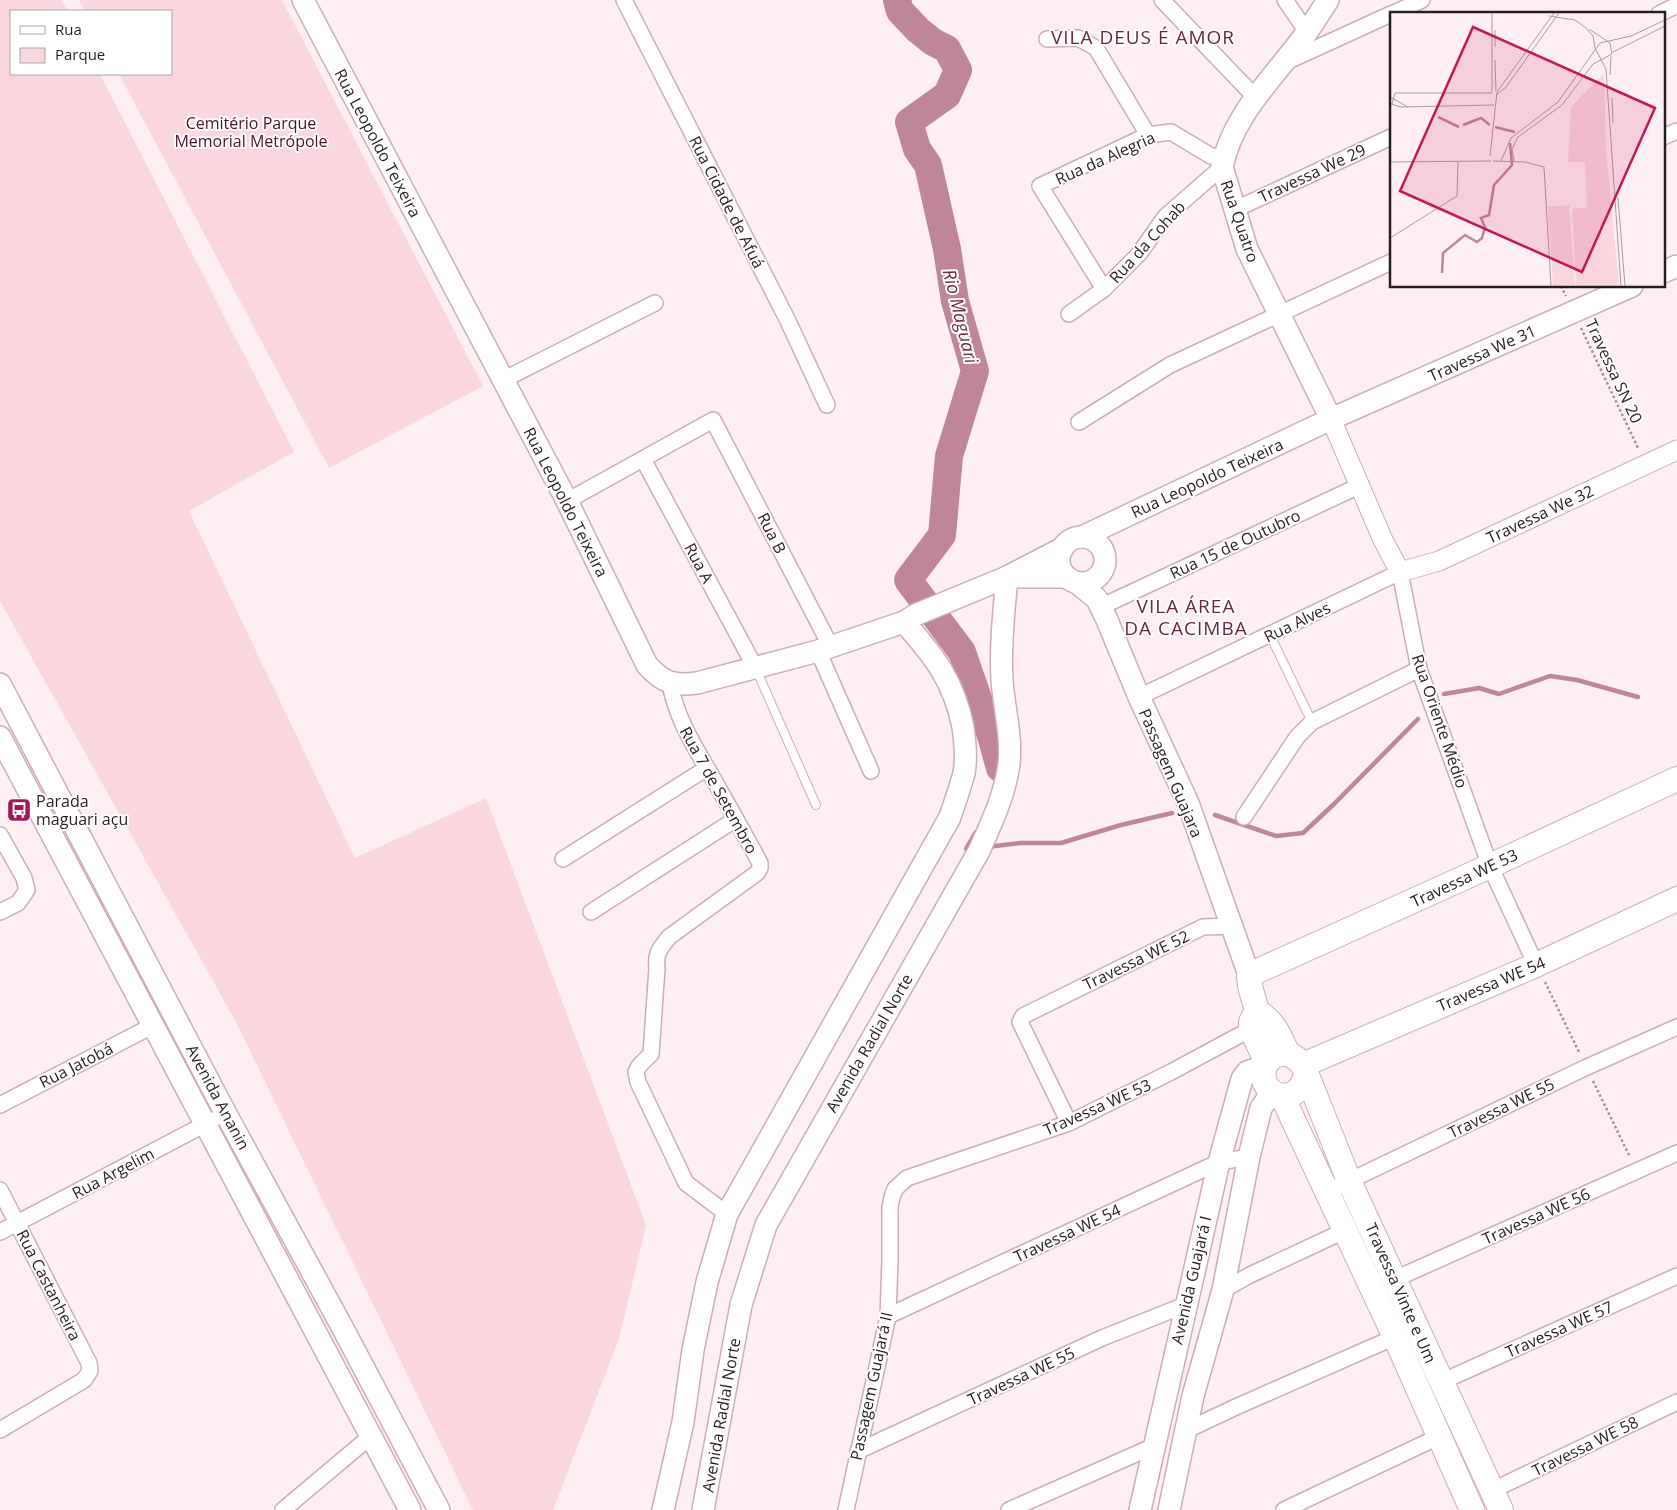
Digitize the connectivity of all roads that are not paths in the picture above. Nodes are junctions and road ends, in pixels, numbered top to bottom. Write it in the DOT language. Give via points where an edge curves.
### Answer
graph roads {
  1 [pos="303,0"];
  2 [pos="624,0"];
  3 [pos="1162,0"];
  4 [pos="1285,0"];
  5 [pos="1328,0"];
  6 [pos="1422,0"];
  7 [pos="1677,5"];
  8 [pos="1395,12"];
  9 [pos="1663,12"];
  10 [pos="1390,14"];
  11 [pos="1307,32"];
  12 [pos="1046,39"];
  13 [pos="1282,64"];
  14 [pos="1256,98"];
  15 [pos="1677,131"];
  16 [pos="1148,135"];
  17 [pos="1390,137"];
  18 [pos="1664,138"];
  19 [pos="1223,162"];
  20 [pos="1234,210"];
  21 [pos="1390,262"];
  22 [pos="1677,266"];
  23 [pos="1664,272"];
  24 [pos="1628,288"];
  25 [pos="1104,289"];
  26 [pos="655,302"];
  27 [pos="1069,314"];
  28 [pos="1280,314"];
  29 [pos="503,380"];
  30 [pos="827,405"];
  31 [pos="1331,419"];
  32 [pos="1079,422"];
  33 [pos="1677,450"];
  34 [pos="642,459"];
  35 [pos="1361,486"];
  36 [pos="567,501"];
  37 [pos="1082,537"];
  38 [pos="1063,548"];
  39 [pos="1400,572"];
  40 [pos="1101,573"];
  41 [pos="1006,576"];
  42 [pos="1072,580"];
  43 [pos="1108,612"];
  44 [pos="910,618"];
  45 [pos="1270,635"];
  46 [pos="824,649"];
  47 [pos="755,668"];
  48 [pos="1419,669"];
  49 [pos="670,683"];
  50 [pos="0,684"];
  51 [pos="1139,697"];
  52 [pos="1312,722"];
  53 [pos="0,737"];
  54 [pos="707,768"];
  55 [pos="871,771"];
  56 [pos="1677,778"];
  57 [pos="816,806"];
  58 [pos="1244,816"];
  59 [pos="736,819"];
  60 [pos="0,835"];
  61 [pos="563,859"];
  62 [pos="1490,866"];
  63 [pos="1677,899"];
  64 [pos="0,912"];
  65 [pos="591,912"];
  66 [pos="1231,926"];
  67 [pos="1536,965"];
  68 [pos="1249,975"];
  69 [pos="1254,1020"];
  70 [pos="152,1026"];
  71 [pos="1677,1027"];
  72 [pos="1286,1064"];
  73 [pos="1277,1094"];
  74 [pos="0,1105"];
  75 [pos="226,1114"];
  76 [pos="1069,1123"];
  77 [pos="206,1124"];
  78 [pos="1677,1153"];
  79 [pos="1249,1157"];
  80 [pos="1218,1162"];
  81 [pos="907,1178"];
  82 [pos="1349,1181"];
  83 [pos="0,1190"];
  84 [pos="1326,1192"];
  85 [pos="727,1214"];
  86 [pos="18,1223"];
  87 [pos="1344,1230"];
  88 [pos="0,1232"];
  89 [pos="1395,1279"];
  90 [pos="1676,1279"];
  91 [pos="1223,1290"];
  92 [pos="1186,1305"];
  93 [pos="888,1316"];
  94 [pos="1395,1337"];
  95 [pos="1441,1382"];
  96 [pos="1677,1402"];
  97 [pos="0,1430"];
  98 [pos="1187,1430"];
  99 [pos="371,1436"];
  100 [pos="1438,1437"];
  101 [pos="1154,1446"];
  102 [pos="858,1451"];
  103 [pos="1497,1500"];
  104 [pos="408,1509"];
  105 [pos="282,1510"];
  106 [pos="439,1510"];
  107 [pos="663,1510"];
  108 [pos="703,1510"];
  109 [pos="846,1510"];
  110 [pos="1009,1510"];
  111 [pos="1140,1510"];
  112 [pos="1169,1510"];
  113 [pos="1284,1510"];
  114 [pos="1472,1510"];
  1 -- 29 [label="main road, Rua Leopoldo Teixeira"];
  2 -- 30 [label="street, Rua Cidade de Afuá" via="788,321"];
  3 -- 14 [label="street"];
  4 -- 11 [label="street"];
  5 -- 11 [label="main road, Rua Quatro"];
  6 -- 8 [label="street"];
  7 -- 9 [label="street"];
  10 -- 13 [label="street"];
  11 -- 13 [label="main road, Rua Quatro"];
  12 -- 16 [label="street" via="1078,38 1096,48"];
  13 -- 14 [label="main road, Rua Quatro"];
  14 -- 19 [label="main road, Rua Quatro" via="1238,122"];
  15 -- 18 [label="street"];
  16 -- 19 [label="street, Rua da Alegria" via="1171,132"];
  16 -- 25 [label="street, Rua da Alegria" via="1040,186"];
  17 -- 20 [label="street, Travessa We 29"];
  19 -- 20 [label="main road, Rua Quatro"];
  19 -- 25 [label="street, Rua da Cohab" via="1166,217 1139,254"];
  20 -- 28 [label="main road, Rua Quatro" via="1247,249"];
  21 -- 28 [label="street"];
  22 -- 23 [label="main road"];
  24 -- 31 [label="main road, Travessa We 31"];
  25 -- 27 [label="street, Rua da Cohab"];
  26 -- 29 [label="street"];
  28 -- 31 [label="main road, Rua Quatro"];
  28 -- 32 [label="street" via="1170,365"];
  29 -- 36 [label="main road, Rua Leopoldo Teixeira"];
  31 -- 35 [label="street"];
  31 -- 37 [label="main road, Rua Leopoldo Teixeira"];
  33 -- 39 [label="street, Travessa We 32" via="1439,561"];
  34 -- 36 [label="street"];
  34 -- 46 [label="street, Rua B" via="713,420"];
  34 -- 47 [label="street, Rua A"];
  35 -- 39 [label="street"];
  35 -- 43 [label="street, Rua 15 de Outubro"];
  36 -- 49 [label="main road, Rua Leopoldo Teixeira" via="648,665 657,676"];
  37 -- 38 [label="main road" via="1068,542"];
  37 -- 40 [label="main road" via="1100,546 1105,559"];
  38 -- 41 [label="main road"];
  38 -- 42 [label="main road" via="1060,567"];
  39 -- 45 [label="street, Rua Alves"];
  39 -- 48 [label="street, Rua Oriente Médio"];
  40 -- 42 [label="main road" via="1090,582"];
  40 -- 43 [label="main road, Passagem Guajara"];
  41 -- 42 [label="main road"];
  41 -- 44 [label="main road"];
  41 -- 108 [label="main road, Avenida Radial Norte" via="1001,660 1010,741 1004,786 979,852 766,1225 742,1305"];
  42 -- 43 [label="main road, Passagem Guajara"];
  43 -- 51 [label="main road, Passagem Guajara"];
  44 -- 46 [label="main road"];
  44 -- 85 [label="main road" via="947,678 959,706 965,741 964,771 950,817"];
  45 -- 51 [label="street, Rua Alves"];
  45 -- 52 [label="lane"];
  46 -- 47 [label="main road"];
  46 -- 55 [label="street, Rua B"];
  47 -- 49 [label="main road" via="697,683"];
  47 -- 57 [label="lane"];
  48 -- 52 [label="street"];
  48 -- 62 [label="street, Rua Oriente Médio"];
  49 -- 54 [label="street, Rua 7 de Setembro" via="680,719"];
  50 -- 75 [label="main road, Avenida Ananin"];
  51 -- 66 [label="main road, Passagem Guajara" via="1188,803"];
  52 -- 58 [label="street" via="1297,737"];
  53 -- 70 [label="main road, Avenida Ananin"];
  54 -- 59 [label="street, Rua 7 de Setembro"];
  54 -- 61 [label="street"];
  56 -- 62 [label="main road, Travessa WE 53"];
  59 -- 65 [label="street"];
  59 -- 85 [label="street, Rua 7 de Setembro" via="760,868 669,937 658,950 651,1054 636,1072 686,1183"];
  60 -- 64 [label="street" via="24,878 27,890 18,903"];
  62 -- 67 [label="street, Rua Oriente Médio"];
  62 -- 68 [label="main road, Travessa WE 53"];
  63 -- 67 [label="main road, Travessa WE 54"];
  66 -- 68 [label="main road, Passagem Guajara"];
  66 -- 76 [label="street, Travessa WE 52" via="1203,927 1023,1016 1020,1022"];
  67 -- 72 [label="main road, Travessa WE 54"];
  68 -- 69 [label="main road"];
  69 -- 72 [label="main road" via="1266,1016 1274,1024"];
  69 -- 76 [label="street, Travessa WE 53" via="1171,1072"];
  70 -- 74 [label="street, Rua Jatobá"];
  70 -- 77 [label="main road, Avenida Ananin"];
  71 -- 82 [label="street, Travessa WE 55"];
  72 -- 73 [label="main road, Travessa Vinte e Um" via="1263,1075 1266,1085"];
  72 -- 73 [label="main road" via="1304,1082 1291,1095"];
  72 -- 80 [label="main road, Avenida Guajará I" via="1252,1068 1242,1079"];
  72 -- 82 [label="main road, Travessa Vinte e Um"];
  73 -- 79 [label="main road, Avenida Guajará I" via="1261,1108"];
  73 -- 84 [label="main road, Travessa Vinte e Um"];
  75 -- 77 [label="street, Rua Argelim"];
  75 -- 106 [label="main road, Avenida Ananin"];
  76 -- 81 [label="street, Travessa WE 53"];
  77 -- 86 [label="street, Rua Argelim"];
  77 -- 99 [label="main road, Avenida Ananin"];
  78 -- 89 [label="street, Travessa WE 56"];
  79 -- 80 [label="street, Travessa WE 54"];
  79 -- 91 [label="main road, Avenida Guajará I"];
  80 -- 92 [label="main road, Avenida Guajará I"];
  80 -- 93 [label="street, Travessa WE 54"];
  81 -- 93 [label="street, Passagem Guajará II" via="895,1189 890,1207"];
  82 -- 84 [label="street, Travessa WE 55"];
  82 -- 89 [label="main road, Travessa Vinte e Um"];
  83 -- 86 [label="street, Rua Castanheira"];
  84 -- 87 [label="main road, Travessa Vinte e Um"];
  85 -- 107 [label="main road" via="707,1282 683,1422"];
  86 -- 88 [label="street, Rua Argelim"];
  86 -- 97 [label="street, Rua Castanheira" via="90,1363 90,1371 84,1380"];
  87 -- 91 [label="street"];
  87 -- 94 [label="main road, Travessa Vinte e Um"];
  89 -- 95 [label="main road, Travessa Vinte e Um"];
  90 -- 95 [label="street, Travessa WE 57"];
  91 -- 98 [label="main road, Avenida Guajará I" via="1193,1396"];
  92 -- 101 [label="main road, Avenida Guajará I"];
  92 -- 102 [label="street, Travessa WE 55" via="1102,1338"];
  93 -- 102 [label="street, Passagem Guajará II"];
  94 -- 98 [label="street"];
  94 -- 100 [label="main road, Travessa Vinte e Um"];
  95 -- 103 [label="main road, Travessa Vinte e Um"];
  96 -- 103 [label="street, Travessa WE 58"];
  98 -- 112 [label="main road, Avenida Guajará I"];
  99 -- 104 [label="main road, Avenida Ananin"];
  99 -- 105 [label="street"];
  100 -- 113 [label="street"];
  100 -- 114 [label="main road, Travessa Vinte e Um"];
  101 -- 110 [label="street"];
  101 -- 111 [label="main road, Avenida Guajará I"];
  102 -- 109 [label="street, Passagem Guajará II"];
}
